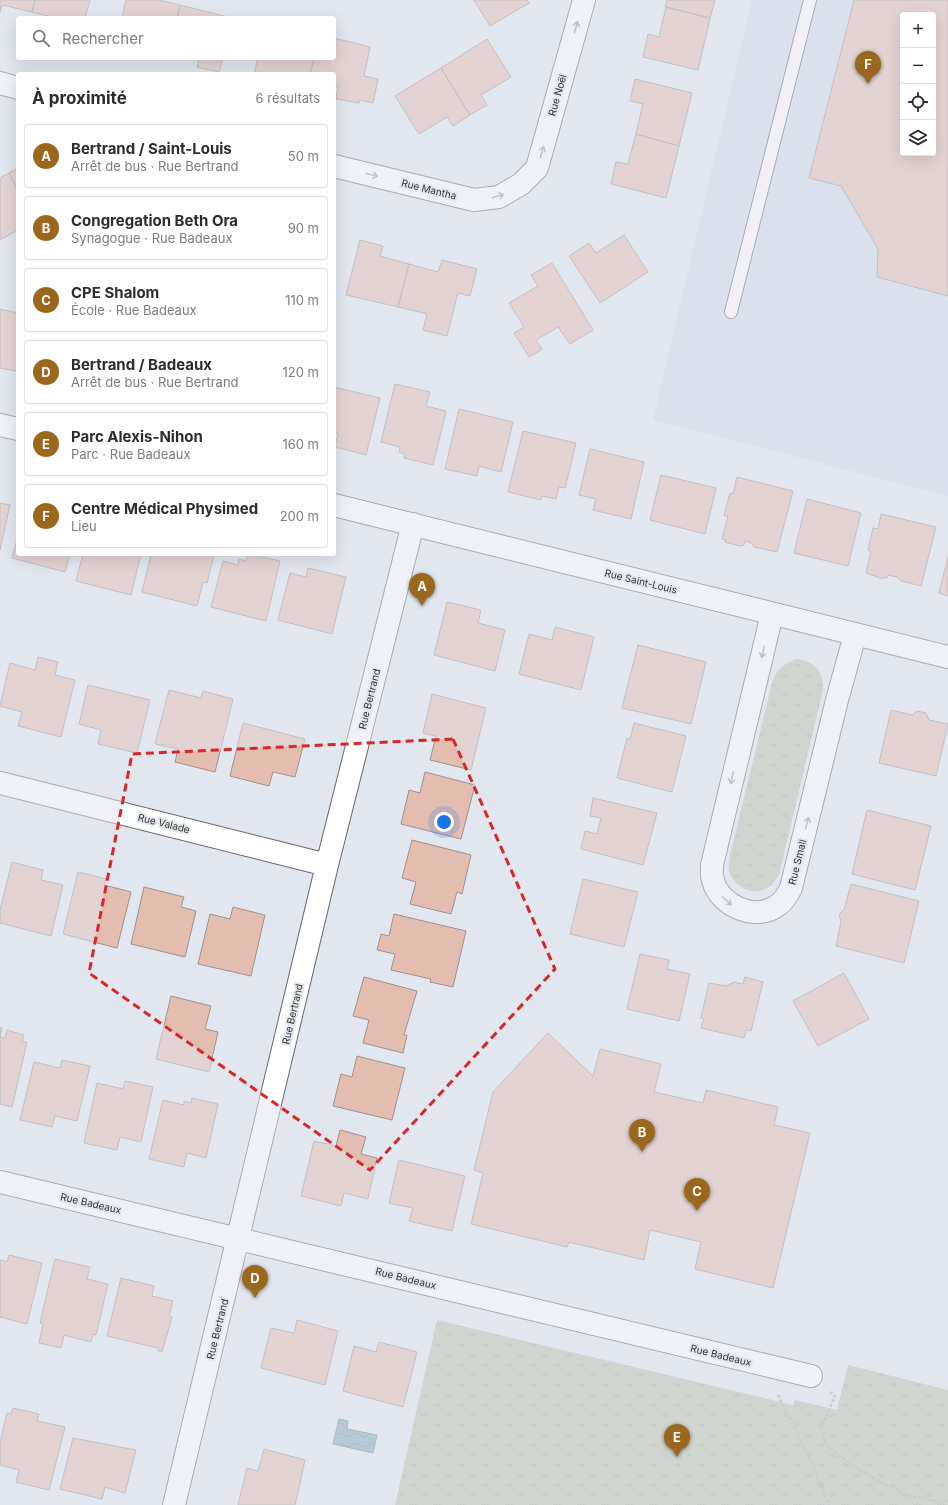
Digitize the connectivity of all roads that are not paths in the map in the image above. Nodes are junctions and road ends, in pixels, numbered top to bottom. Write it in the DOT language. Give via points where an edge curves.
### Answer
graph roads {
  1 [pos="584,0"];
  2 [pos="810,0"];
  3 [pos="0,83"];
  4 [pos="16,87"];
  5 [pos="336,166"];
  6 [pos="521,184"];
  7 [pos="731,312"];
  8 [pos="0,425"];
  9 [pos="16,429"];
  10 [pos="336,505"];
  11 [pos="413,524"];
  12 [pos="772,614"];
  13 [pos="855,635"];
  14 [pos="948,657"];
  15 [pos="0,783"];
  16 [pos="328,865"];
  17 [pos="0,1182"];
  18 [pos="239,1238"];
  19 [pos="811,1376"];
  20 [pos="174,1505"];
  6 -- 1 [label="street, Rue Noël, one-way" via="537,168"];
  2 -- 7 [label="lane"];
  3 -- 4 [label="street"];
  5 -- 6 [label="street, Rue Mantha, one-way" via="474,200 500,197"];
  8 -- 9 [label="street"];
  10 -- 11 [label="street, Rue Saint-Louis"];
  11 -- 12 [label="street, Rue Saint-Louis"];
  11 -- 16 [label="street, Rue Bertrand"];
  12 -- 13 [label="street, Rue Saint-Louis"];
  12 -- 13 [label="street, Rue Small, one-way" via="712,865 712,880 717,890 732,906 744,910 767,911 778,906 791,888"];
  13 -- 14 [label="street, Rue Saint-Louis"];
  15 -- 16 [label="street, Rue Valade"];
  16 -- 18 [label="street, Rue Bertrand"];
  17 -- 18 [label="street, Rue Badeaux"];
  18 -- 19 [label="street, Rue Badeaux"];
  18 -- 20 [label="street, Rue Bertrand"];
}
